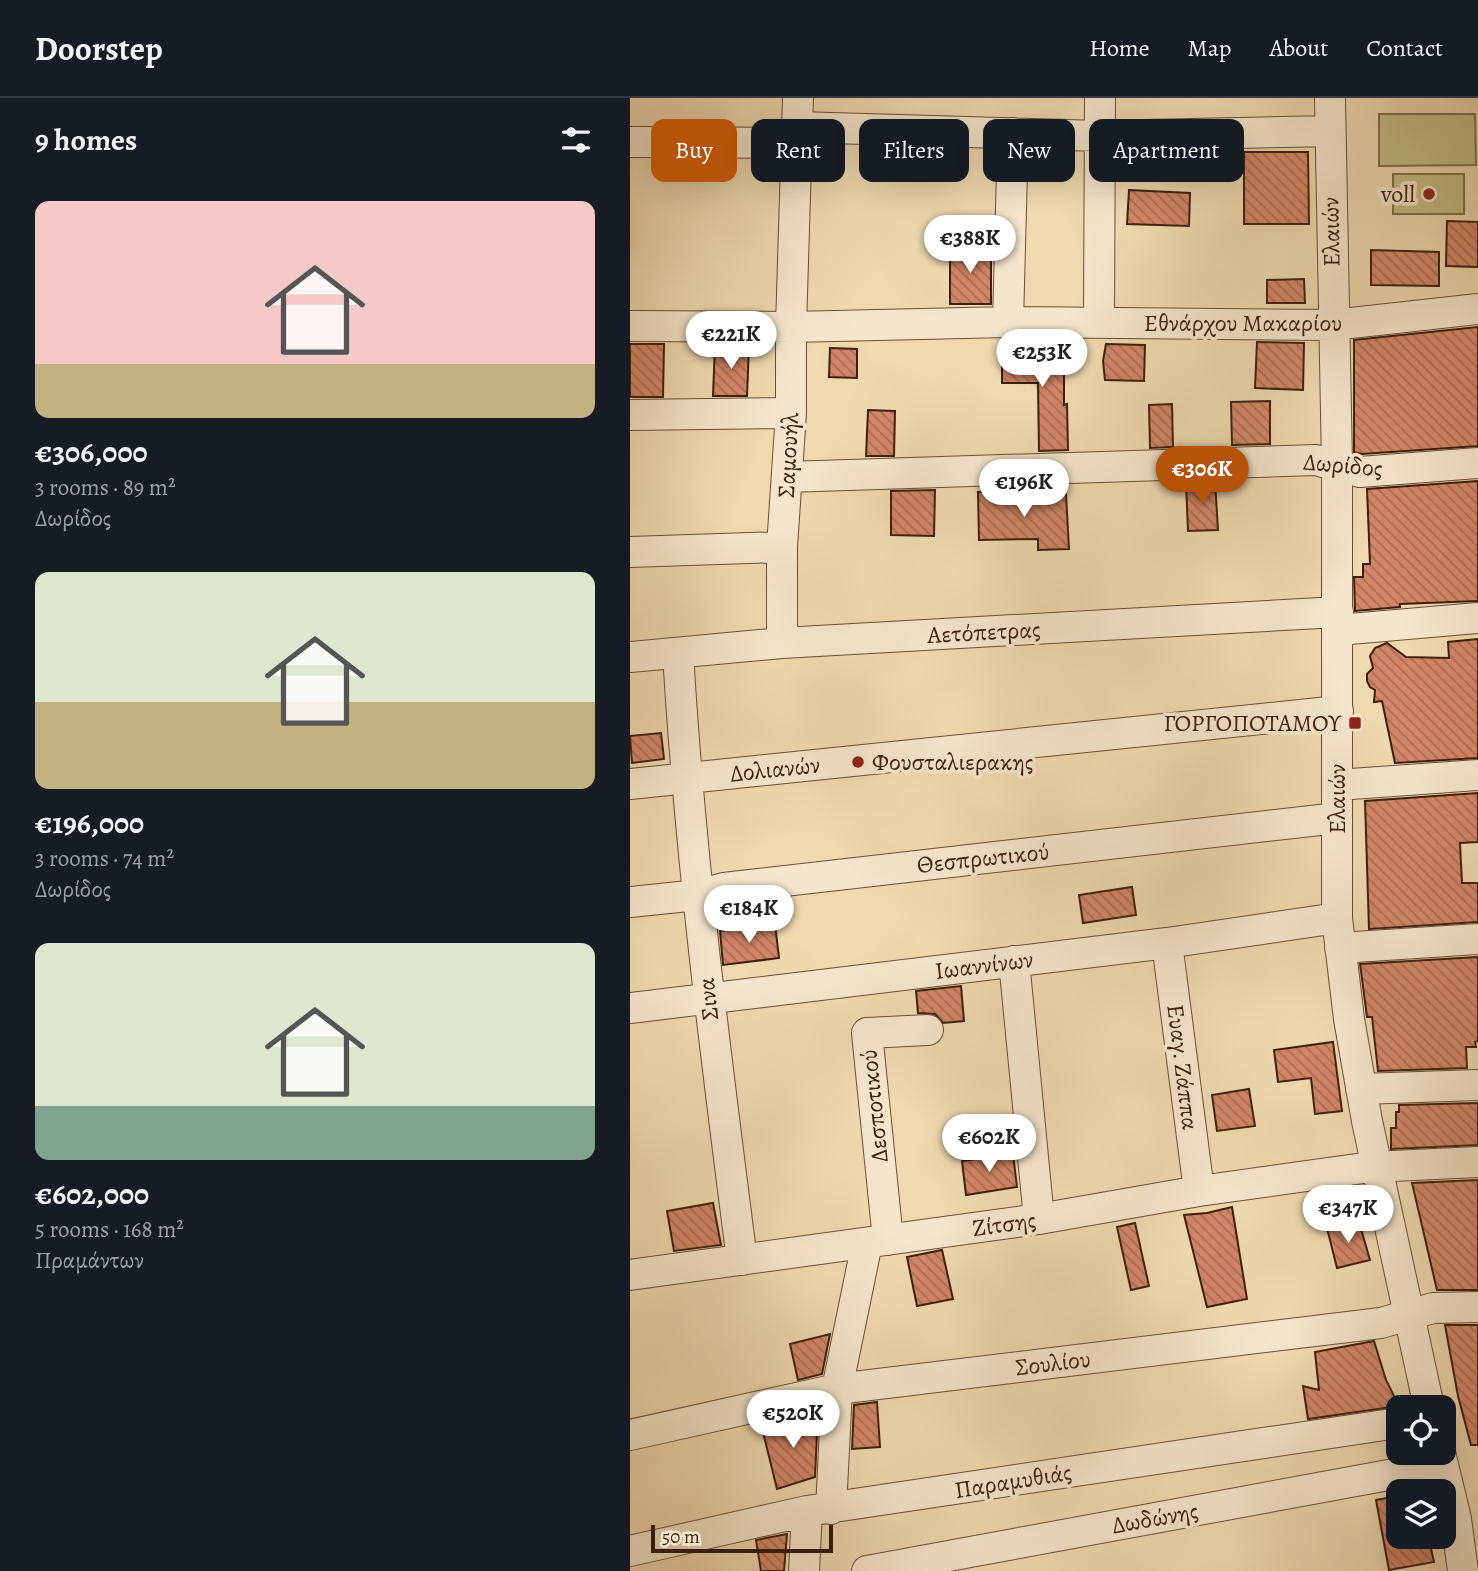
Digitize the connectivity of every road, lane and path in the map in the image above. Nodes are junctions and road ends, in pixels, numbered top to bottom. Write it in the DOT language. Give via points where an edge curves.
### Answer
graph roads {
  1 [pos="1100,98"];
  2 [pos="1330,98"];
  3 [pos="1100,119"];
  4 [pos="845,125"];
  5 [pos="751,128"];
  6 [pos="1330,131"];
  7 [pos="983,132"];
  8 [pos="1244,133"];
  9 [pos="630,142"];
  10 [pos="795,182"];
  11 [pos="1012,182"];
  12 [pos="1100,182"];
  13 [pos="1478,309"];
  14 [pos="1008,322"];
  15 [pos="1099,322"];
  16 [pos="1333,325"];
  17 [pos="630,326"];
  18 [pos="791,327"];
  19 [pos="791,413"];
  20 [pos="630,415"];
  21 [pos="1478,463"];
  22 [pos="1337,465"];
  23 [pos="788,477"];
  24 [pos="782,547"];
  25 [pos="630,552"];
  26 [pos="1478,618"];
  27 [pos="1338,621"];
  28 [pos="782,643"];
  29 [pos="677,653"];
  30 [pos="630,657"];
  31 [pos="1338,711"];
  32 [pos="1478,775"];
  33 [pos="685,779"];
  34 [pos="630,784"];
  35 [pos="1337,785"];
  36 [pos="1337,818"];
  37 [pos="698,895"];
  38 [pos="630,902"];
  39 [pos="1338,918"];
  40 [pos="1478,939"];
  41 [pos="1167,943"];
  42 [pos="1340,948"];
  43 [pos="1014,961"];
  44 [pos="708,997"];
  45 [pos="630,1008"];
  46 [pos="928,1030"];
  47 [pos="1478,1085"];
  48 [pos="1361,1089"];
  49 [pos="1478,1162"];
  50 [pos="1378,1167"];
  51 [pos="1199,1191"];
  52 [pos="1040,1219"];
  53 [pos="878,1242"];
  54 [pos="742,1260"];
  55 [pos="630,1275"];
  56 [pos="1478,1307"];
  57 [pos="1410,1314"];
  58 [pos="837,1389"];
  59 [pos="1427,1395"];
  60 [pos="1386,1425"];
  61 [pos="630,1435"];
  62 [pos="1411,1465"];
  63 [pos="1445,1465"];
  64 [pos="819,1510"];
  65 [pos="1467,1518"];
  66 [pos="630,1551"];
  67 [pos="804,1571"];
  68 [pos="867,1571"];
  69 [pos="1463,1571"];
  1 -- 3 [label="street"];
  2 -- 6 [label="street, Ελαιών"];
  4 -- 7 [label="street"];
  5 -- 9 [label="street"];
  6 -- 8 [label="street"];
  6 -- 16 [label="street, Ελαιών"];
  10 -- 18 [label="street, Σαμουήλ"];
  11 -- 14 [label="street"];
  12 -- 15 [label="street"];
  13 -- 16 [label="street, Εθνάρχου Μακαρίου"];
  14 -- 15 [label="street, Εθνάρχου Μακαρίου"];
  14 -- 18 [label="street, Εθνάρχου Μακαρίου"];
  15 -- 16 [label="street, Εθνάρχου Μακαρίου"];
  16 -- 22 [label="street, Ελαιών"];
  17 -- 18 [label="street, Εθνάρχου Μακαρίου"];
  18 -- 19 [label="street, Σαμουήλ"];
  19 -- 20 [label="street"];
  19 -- 23 [label="street, Σαμουήλ"];
  21 -- 22 [label="street, Δωρίδος" via="1360,472"];
  22 -- 23 [label="street, Δωρίδος" via="1316,460"];
  22 -- 27 [label="street, Ελαιών"];
  23 -- 24 [label="street, Σαμουήλ"];
  24 -- 25 [label="street"];
  24 -- 28 [label="street, Σαμουήλ"];
  26 -- 27 [label="street, Αετόπετρας"];
  27 -- 28 [label="street, Αετόπετρας"];
  27 -- 31 [label="street, Ελαιών"];
  28 -- 29 [label="street, Αετόπετρας"];
  29 -- 30 [label="street, Αετόπετρας"];
  29 -- 33 [label="street, Σινα"];
  31 -- 33 [label="street, Δολιανών"];
  31 -- 35 [label="street, Ελαιών"];
  32 -- 35 [label="street"];
  33 -- 34 [label="street, Δολιανών"];
  33 -- 37 [label="street, Σινα"];
  35 -- 36 [label="street, Ελαιών"];
  36 -- 37 [label="street, Θεσπρωτικού" via="723,888"];
  36 -- 39 [label="street, Ελαιών"];
  37 -- 38 [label="street, Θεσπρωτικού"];
  37 -- 44 [label="street, Σινα"];
  39 -- 41 [label="street, Ιωαννίνων"];
  39 -- 42 [label="street, Ελαιών"];
  40 -- 42 [label="street"];
  41 -- 43 [label="street, Ιωαννίνων"];
  41 -- 51 [label="street, Ευαγ. Ζάππα"];
  42 -- 48 [label="street, Ελαιών"];
  43 -- 44 [label="street, Ιωαννίνων"];
  43 -- 52 [label="street"];
  44 -- 45 [label="street, Ιωαννίνων"];
  44 -- 54 [label="street, Σινα"];
  46 -- 53 [label="street, Δεσποτικού" via="867,1033"];
  47 -- 48 [label="street"];
  48 -- 50 [label="street, Ελαιών"];
  49 -- 50 [label="street, Ζίτσης"];
  50 -- 51 [label="street, Ζίτσης"];
  50 -- 57 [label="street, Ελαιών"];
  51 -- 52 [label="street, Ζίτσης"];
  52 -- 53 [label="street, Ζίτσης"];
  53 -- 54 [label="street, Ζίτσης"];
  53 -- 58 [label="street, Δεσποτικού"];
  54 -- 55 [label="street, Ζίτσης"];
  56 -- 57 [label="street, Σουλίου" via="1433,1308"];
  57 -- 58 [label="street, Σουλίου" via="1381,1323"];
  57 -- 59 [label="street, Ελαιών"];
  58 -- 61 [label="street, Σουλίου"];
  58 -- 64 [label="street, Δεσποτικού"];
  60 -- 64 [label="street, Παραμυθιάς"];
  62 -- 68 [label="street, Δωδώνης"];
  63 -- 65 [label="street"];
  64 -- 66 [label="street, Παραμυθιάς"];
  64 -- 67 [label="street, Δεσποτικού"];
  65 -- 69 [label="street"];
}
